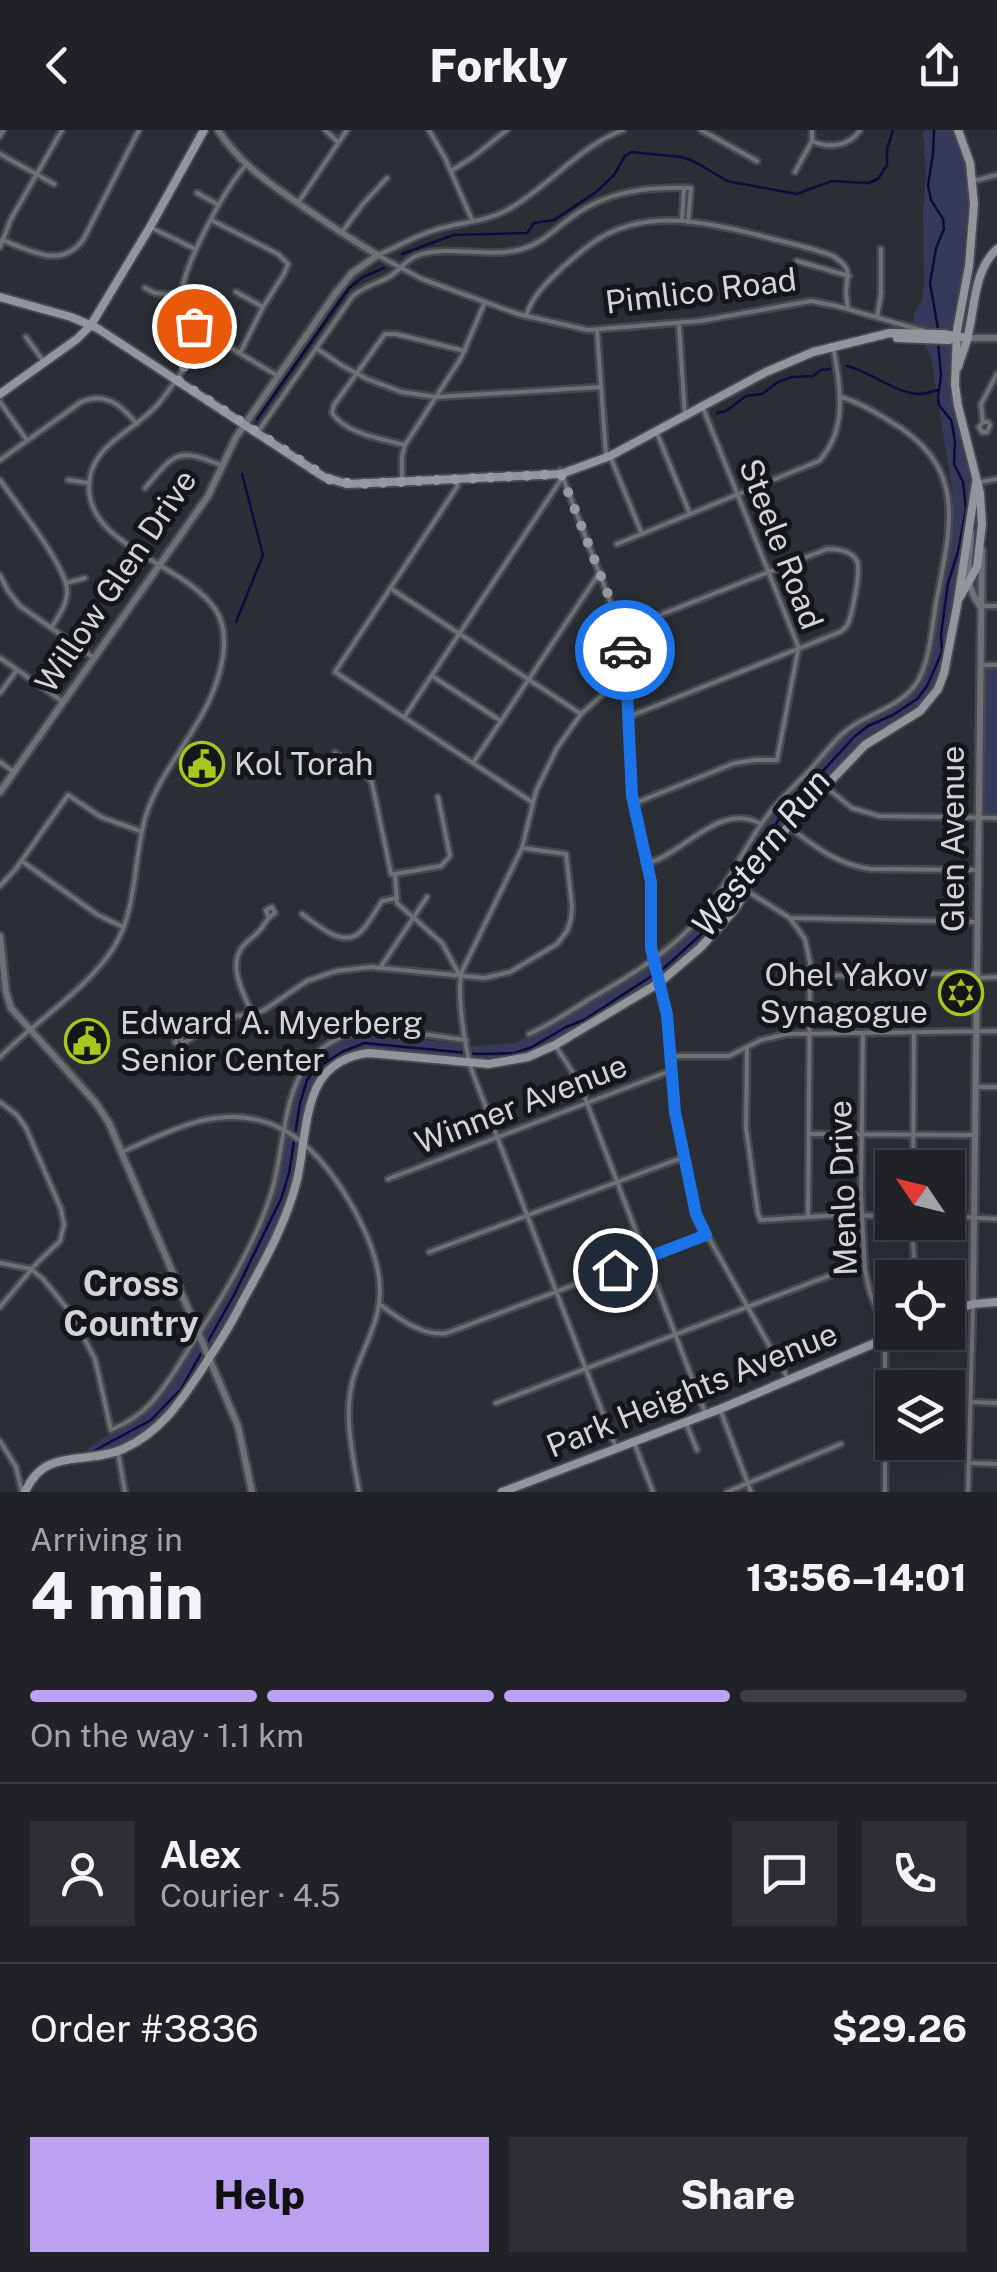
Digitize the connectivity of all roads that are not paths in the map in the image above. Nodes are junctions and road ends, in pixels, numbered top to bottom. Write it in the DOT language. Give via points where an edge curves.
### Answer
graph roads {
  1 [pos="62,130"];
  2 [pos="139,130"];
  3 [pos="204,130"];
  4 [pos="218,130"];
  5 [pos="324,130"];
  6 [pos="347,130"];
  7 [pos="429,130"];
  8 [pos="507,130"];
  9 [pos="623,130"];
  10 [pos="701,130"];
  11 [pos="812,130"];
  12 [pos="860,130"];
  13 [pos="958,130"];
  14 [pos="338,142"];
  15 [pos="812,142"];
  16 [pos="0,154"];
  17 [pos="757,161"];
  18 [pos="246,166"];
  19 [pos="451,171"];
  20 [pos="795,172"];
  21 [pos="36,174"];
  22 [pos="997,175"];
  23 [pos="387,178"];
  24 [pos="973,181"];
  25 [pos="54,184"];
  26 [pos="196,193"];
  27 [pos="298,202"];
  28 [pos="219,205"];
  29 [pos="211,220"];
  30 [pos="685,221"];
  31 [pos="473,222"];
  32 [pos="150,228"];
  33 [pos="342,233"];
  34 [pos="1,243"];
  35 [pos="881,249"];
  36 [pos="997,249"];
  37 [pos="197,250"];
  38 [pos="378,255"];
  39 [pos="797,261"];
  40 [pos="401,267"];
  41 [pos="849,276"];
  42 [pos="145,288"];
  43 [pos="846,291"];
  44 [pos="236,292"];
  45 [pos="181,296"];
  46 [pos="0,297"];
  47 [pos="484,302"];
  48 [pos="837,306"];
  49 [pos="262,308"];
  50 [pos="848,309"];
  51 [pos="529,317"];
  52 [pos="877,318"];
  53 [pos="888,321"];
  54 [pos="679,324"];
  55 [pos="91,325"];
  56 [pos="597,330"];
  57 [pos="206,334"];
  58 [pos="896,335"];
  59 [pos="936,336"];
  60 [pos="26,337"];
  61 [pos="956,337"];
  62 [pos="968,338"];
  63 [pos="997,338"];
  64 [pos="834,346"];
  65 [pos="316,348"];
  66 [pos="465,351"];
  67 [pos="240,354"];
  68 [pos="44,362"];
  69 [pos="356,374"];
  70 [pos="997,374"];
  71 [pos="278,376"];
  72 [pos="955,376"];
  73 [pos="176,379"];
  74 [pos="601,387"];
  75 [pos="0,394"];
  76 [pos="436,397"];
  77 [pos="841,397"];
  78 [pos="0,402"];
  79 [pos="703,406"];
  80 [pos="685,416"];
  81 [pos="983,422"];
  82 [pos="137,424"];
  83 [pos="244,424"];
  84 [pos="656,431"];
  85 [pos="257,433"];
  86 [pos="27,440"];
  87 [pos="405,445"];
  88 [pos="608,456"];
  89 [pos="0,460"];
  90 [pos="223,466"];
  91 [pos="561,474"];
  92 [pos="997,479"];
  93 [pos="0,480"];
  94 [pos="68,480"];
  95 [pos="458,480"];
  96 [pos="89,483"];
  97 [pos="402,483"];
  98 [pos="976,483"];
  99 [pos="145,488"];
  100 [pos="738,494"];
  101 [pos="690,514"];
  102 [pos="982,524"];
  103 [pos="970,527"];
  104 [pos="642,534"];
  105 [pos="617,544"];
  106 [pos="160,565"];
  107 [pos="769,571"];
  108 [pos="600,572"];
  109 [pos="0,575"];
  110 [pos="85,578"];
  111 [pos="969,582"];
  112 [pos="66,584"];
  113 [pos="390,588"];
  114 [pos="957,606"];
  115 [pos="980,606"];
  116 [pos="997,606"];
  117 [pos="51,628"];
  118 [pos="622,630"];
  119 [pos="460,634"];
  120 [pos="798,650"];
  121 [pos="0,658"];
  122 [pos="94,658"];
  123 [pos="980,665"];
  124 [pos="997,665"];
  125 [pos="16,670"];
  126 [pos="626,674"];
  127 [pos="432,676"];
  128 [pos="529,679"];
  129 [pos="0,693"];
  130 [pos="63,702"];
  131 [pos="582,714"];
  132 [pos="628,717"];
  133 [pos="404,718"];
  134 [pos="501,721"];
  135 [pos="335,753"];
  136 [pos="0,762"];
  137 [pos="473,763"];
  138 [pos="14,772"];
  139 [pos="824,786"];
  140 [pos="0,792"];
  141 [pos="438,797"];
  142 [pos="532,802"];
  143 [pos="633,804"];
  144 [pos="978,818"];
  145 [pos="997,818"];
  146 [pos="761,824"];
  147 [pos="788,826"];
  148 [pos="142,832"];
  149 [pos="522,848"];
  150 [pos="22,861"];
  151 [pos="647,863"];
  152 [pos="978,870"];
  153 [pos="394,874"];
  154 [pos="0,886"];
  155 [pos="747,892"];
  156 [pos="427,897"];
  157 [pos="397,898"];
  158 [pos="302,914"];
  159 [pos="268,916"];
  160 [pos="413,918"];
  161 [pos="790,918"];
  162 [pos="978,922"];
  163 [pos="124,927"];
  164 [pos="0,936"];
  165 [pos="654,963"];
  166 [pos="380,968"];
  167 [pos="460,976"];
  168 [pos="810,976"];
  169 [pos="976,976"];
  170 [pos="997,977"];
  171 [pos="658,980"];
  172 [pos="252,1014"];
  173 [pos="30,1030"];
  174 [pos="997,1031"];
  175 [pos="914,1032"];
  176 [pos="976,1032"];
  177 [pos="529,1034"];
  178 [pos="810,1034"];
  179 [pos="863,1034"];
  180 [pos="184,1042"];
  181 [pos="466,1042"];
  182 [pos="555,1045"];
  183 [pos="747,1048"];
  184 [pos="670,1056"];
  185 [pos="0,1057"];
  186 [pos="469,1060"];
  187 [pos="670,1071"];
  188 [pos="975,1087"];
  189 [pos="997,1087"];
  190 [pos="0,1102"];
  191 [pos="587,1103"];
  192 [pos="288,1131"];
  193 [pos="809,1134"];
  194 [pos="862,1134"];
  195 [pos="914,1134"];
  196 [pos="974,1135"];
  197 [pos="498,1137"];
  198 [pos="302,1141"];
  199 [pos="914,1150"];
  200 [pos="122,1152"];
  201 [pos="684,1157"];
  202 [pos="388,1178"];
  203 [pos="617,1180"];
  204 [pos="527,1214"];
  205 [pos="863,1215"];
  206 [pos="875,1215"];
  207 [pos="808,1217"];
  208 [pos="965,1217"];
  209 [pos="974,1217"];
  210 [pos="997,1219"];
  211 [pos="706,1235"];
  212 [pos="429,1252"];
  213 [pos="647,1258"];
  214 [pos="0,1262"];
  215 [pos="31,1269"];
  216 [pos="840,1272"];
  217 [pos="556,1292"];
  218 [pos="997,1302"];
  219 [pos="379,1304"];
  220 [pos="973,1304"];
  221 [pos="0,1307"];
  222 [pos="875,1307"];
  223 [pos="965,1307"];
  224 [pos="748,1308"];
  225 [pos="676,1335"];
  226 [pos="200,1337"];
  227 [pos="875,1343"];
  228 [pos="887,1350"];
  229 [pos="207,1355"];
  230 [pos="585,1370"];
  231 [pos="789,1380"];
  232 [pos="970,1402"];
  233 [pos="496,1403"];
  234 [pos="997,1403"];
  235 [pos="720,1409"];
  236 [pos="706,1415"];
  237 [pos="686,1422"];
  238 [pos="0,1441"];
  239 [pos="634,1442"];
  240 [pos="840,1444"];
  241 [pos="616,1449"];
  242 [pos="697,1450"];
  243 [pos="118,1451"];
  244 [pos="969,1463"];
  245 [pos="997,1464"];
  246 [pos="748,1484"];
  247 [pos="24,1492"];
  248 [pos="125,1492"];
  249 [pos="252,1492"];
  250 [pos="359,1492"];
  251 [pos="502,1492"];
  252 [pos="653,1492"];
  253 [pos="726,1492"];
  254 [pos="751,1492"];
  255 [pos="885,1492"];
  256 [pos="968,1492"];
  1 -- 21 [label="street"];
  2 -- 34 [label="street" via="74,250 52,256"];
  3 -- 32 [label="main road"];
  4 -- 18 [label="street, Pimlico Road"];
  5 -- 14 [label="street"];
  6 -- 14 [label="street"];
  7 -- 19 [label="street"];
  8 -- 19 [label="street"];
  9 -- 31 [label="street" via="582,152 514,206"];
  10 -- 17 [label="street"];
  11 -- 15 [label="street"];
  12 -- 15 [label="street" via="840,144"];
  13 -- 24 [label="main road"];
  14 -- 27 [label="street"];
  15 -- 20 [label="street"];
  16 -- 21 [label="street"];
  18 -- 27 [label="street, Pimlico Road"];
  18 -- 28 [label="street"];
  19 -- 31 [label="street"];
  21 -- 25 [label="street"];
  21 -- 34 [label="street"];
  22 -- 24 [label="street"];
  23 -- 33 [label="street"];
  24 -- 61 [label="main road" via="972,243"];
  26 -- 28 [label="street"];
  27 -- 33 [label="street, Pimlico Road"];
  28 -- 29 [label="street"];
  29 -- 37 [label="street"];
  29 -- 49 [label="street" via="288,264"];
  30 -- 40 [label="street" via="687,188 647,188 607,198 523,249 425,254"];
  30 -- 41 [label="street" via="828,254"];
  30 -- 51 [label="street" via="632,224 598,239 548,281"];
  31 -- 38 [label="street"];
  32 -- 37 [label="street"];
  32 -- 55 [label="main road"];
  33 -- 38 [label="street, Pimlico Road"];
  35 -- 52 [label="street"];
  36 -- 62 [label="main road" via="984,265"];
  37 -- 45 [label="street"];
  38 -- 40 [label="street, Pimlico Road"];
  38 -- 71 [label="street, Willow Glen Drive" via="343,283"];
  39 -- 41 [label="street"];
  40 -- 47 [label="street, Pimlico Road"];
  40 -- 65 [label="street" via="356,293"];
  41 -- 43 [label="street"];
  42 -- 45 [label="street"];
  43 -- 48 [label="street"];
  43 -- 50 [label="street"];
  44 -- 49 [label="street"];
  45 -- 57 [label="street" via="186,317"];
  46 -- 55 [label="main road"];
  47 -- 51 [label="street, Pimlico Road"];
  47 -- 66 [label="street"];
  48 -- 50 [label="street, Pimlico Road"];
  48 -- 54 [label="street, Pimlico Road" via="811,301"];
  49 -- 67 [label="street"];
  50 -- 52 [label="street, Pimlico Road"];
  51 -- 56 [label="street, Pimlico Road"];
  52 -- 53 [label="street, Pimlico Road"];
  53 -- 58 [label="street"];
  53 -- 59 [label="street, Pimlico Road"];
  54 -- 56 [label="street, Pimlico Road"];
  54 -- 80 [label="street"];
  55 -- 68 [label="main road"];
  55 -- 73 [label="main road"];
  56 -- 74 [label="street"];
  57 -- 67 [label="street"];
  57 -- 73 [label="street"];
  58 -- 59 [label="main road"];
  58 -- 64 [label="main road"];
  59 -- 61 [label="main road"];
  60 -- 68 [label="street"];
  61 -- 62 [label="main road"];
  61 -- 72 [label="main road"];
  62 -- 63 [label="street"];
  62 -- 72 [label="main road"];
  64 -- 77 [label="street"];
  64 -- 79 [label="main road"];
  65 -- 69 [label="street"];
  65 -- 85 [label="street"];
  66 -- 69 [label="street" via="385,334"];
  66 -- 76 [label="street"];
  67 -- 71 [label="street"];
  68 -- 75 [label="main road"];
  69 -- 76 [label="street"];
  69 -- 87 [label="street" via="332,413 339,422"];
  70 -- 81 [label="street" via="980,404"];
  71 -- 83 [label="street, Willow Glen Drive"];
  72 -- 98 [label="main road"];
  73 -- 82 [label="street"];
  73 -- 83 [label="main road"];
  74 -- 76 [label="street"];
  74 -- 88 [label="street"];
  76 -- 87 [label="street"];
  77 -- 100 [label="street" via="834,436 819,461"];
  77 -- 146 [label="street" via="909,432 936,462 949,506 944,566 915,686 844,732"];
  78 -- 86 [label="street"];
  79 -- 80 [label="main road"];
  79 -- 100 [label="street, Steele Road"];
  80 -- 84 [label="main road"];
  82 -- 86 [label="street" via="114,402 92,397"];
  82 -- 96 [label="street" via="103,451"];
  83 -- 85 [label="main road"];
  83 -- 90 [label="street, Willow Glen Drive"];
  84 -- 88 [label="main road"];
  84 -- 101 [label="street"];
  85 -- 97 [label="main road" via="332,481"];
  86 -- 89 [label="street"];
  87 -- 97 [label="street"];
  88 -- 91 [label="main road"];
  88 -- 104 [label="street"];
  90 -- 99 [label="street" via="178,456"];
  90 -- 106 [label="street, Willow Glen Drive"];
  91 -- 95 [label="main road"];
  91 -- 108 [label="street"];
  91 -- 119 [label="street"];
  92 -- 98 [label="street"];
  93 -- 112 [label="street"];
  94 -- 96 [label="street"];
  95 -- 97 [label="main road"];
  95 -- 113 [label="street"];
  96 -- 106 [label="street" via="101,521"];
  98 -- 102 [label="main road"];
  98 -- 103 [label="main road"];
  100 -- 101 [label="street"];
  100 -- 107 [label="street, Steele Road"];
  101 -- 104 [label="street"];
  102 -- 111 [label="main road"];
  102 -- 115 [label="street, Glen Avenue"];
  103 -- 111 [label="street, Glen Avenue"];
  103 -- 114 [label="main road"];
  104 -- 105 [label="street"];
  106 -- 122 [label="street, Willow Glen Drive"];
  106 -- 148 [label="street" via="212,605 224,644 214,689 160,781"];
  107 -- 118 [label="street"];
  107 -- 120 [label="street, Steele Road"];
  107 -- 120 [label="street" via="827,549 856,561 847,625"];
  108 -- 118 [label="street"];
  108 -- 128 [label="street"];
  109 -- 117 [label="street" via="20,606"];
  110 -- 112 [label="street"];
  111 -- 114 [label="main road"];
  111 -- 115 [label="street, Glen Avenue"];
  112 -- 117 [label="street"];
  113 -- 119 [label="street"];
  113 -- 133 [label="street" via="335,672"];
  114 -- 139 [label="main road" via="933,696 915,715 869,741"];
  115 -- 116 [label="street"];
  115 -- 123 [label="street, Glen Avenue"];
  117 -- 122 [label="street"];
  118 -- 126 [label="street"];
  119 -- 127 [label="street"];
  119 -- 128 [label="street"];
  120 -- 132 [label="street"];
  120 -- 143 [label="street, Steele Road" via="777,760 735,763"];
  121 -- 125 [label="street"];
  122 -- 130 [label="street, Willow Glen Drive"];
  123 -- 124 [label="street"];
  123 -- 144 [label="street, Glen Avenue"];
  125 -- 129 [label="street"];
  125 -- 130 [label="street"];
  126 -- 131 [label="street"];
  126 -- 132 [label="street"];
  127 -- 133 [label="street"];
  127 -- 134 [label="street"];
  128 -- 131 [label="street"];
  128 -- 134 [label="street"];
  130 -- 138 [label="street, Willow Glen Drive"];
  131 -- 142 [label="street" via="556,748"];
  132 -- 143 [label="street"];
  133 -- 137 [label="street"];
  134 -- 137 [label="street"];
  135 -- 153 [label="street" via="372,783"];
  136 -- 138 [label="street"];
  137 -- 142 [label="street"];
  138 -- 140 [label="street, Willow Glen Drive"];
  139 -- 144 [label="street" via="867,814"];
  139 -- 147 [label="main road"];
  141 -- 153 [label="street" via="450,856 440,866"];
  142 -- 149 [label="street"];
  143 -- 151 [label="street"];
  144 -- 145 [label="street"];
  144 -- 152 [label="street, Glen Avenue"];
  146 -- 151 [label="street" via="734,818"];
  146 -- 165 [label="street" via="710,906"];
  147 -- 152 [label="street" via="847,864"];
  147 -- 155 [label="main road"];
  148 -- 150 [label="street" via="68,795"];
  148 -- 163 [label="street"];
  149 -- 167 [label="street"];
  149 -- 167 [label="street" via="566,854 570,925 552,948 503,975"];
  150 -- 154 [label="street"];
  150 -- 163 [label="street"];
  151 -- 165 [label="street"];
  152 -- 162 [label="street, Glen Avenue"];
  153 -- 157 [label="street"];
  155 -- 161 [label="street"];
  155 -- 171 [label="main road" via="714,934"];
  156 -- 160 [label="street"];
  157 -- 158 [label="street" via="380,904 360,933 348,938"];
  157 -- 160 [label="street"];
  159 -- 172 [label="street" via="236,960"];
  160 -- 166 [label="street"];
  160 -- 167 [label="street" via="442,943"];
  161 -- 162 [label="street"];
  161 -- 168 [label="street" via="807,946"];
  162 -- 169 [label="street, Glen Avenue"];
  163 -- 173 [label="street" via="101,964"];
  164 -- 173 [label="street" via="8,1000"];
  165 -- 171 [label="street"];
  165 -- 177 [label="street"];
  166 -- 167 [label="street"];
  166 -- 172 [label="street" via="313,978"];
  167 -- 181 [label="street"];
  168 -- 169 [label="street"];
  168 -- 178 [label="street"];
  169 -- 170 [label="street"];
  169 -- 176 [label="street, Glen Avenue"];
  171 -- 182 [label="main road"];
  171 -- 184 [label="street"];
  172 -- 180 [label="street" via="220,1018"];
  173 -- 185 [label="street"];
  173 -- 200 [label="street" via="102,1110"];
  174 -- 176 [label="street"];
  175 -- 176 [label="street"];
  175 -- 179 [label="street"];
  175 -- 195 [label="street"];
  176 -- 188 [label="street, Glen Avenue"];
  178 -- 179 [label="street"];
  178 -- 183 [label="street" via="768,1037"];
  178 -- 193 [label="street"];
  179 -- 194 [label="street, Menlo Drive"];
  181 -- 186 [label="street"];
  181 -- 192 [label="street" via="373,1031 340,1038 301,1071"];
  182 -- 186 [label="main road" via="513,1061"];
  182 -- 191 [label="street"];
  183 -- 184 [label="street" via="724,1057"];
  183 -- 207 [label="street" via="747,1136 760,1222"];
  184 -- 187 [label="street"];
  186 -- 197 [label="street"];
  186 -- 198 [label="main road" via="376,1053 346,1058 318,1086"];
  187 -- 191 [label="street, Winner Avenue"];
  187 -- 201 [label="street"];
  188 -- 189 [label="street"];
  188 -- 196 [label="street, Glen Avenue"];
  190 -- 215 [label="street" via="26,1128 63,1214 60,1241"];
  191 -- 197 [label="street, Winner Avenue"];
  191 -- 203 [label="street"];
  192 -- 198 [label="street"];
  192 -- 200 [label="street" via="246,1119 212,1119"];
  192 -- 226 [label="street" via="259,1224"];
  193 -- 194 [label="street"];
  193 -- 207 [label="street"];
  194 -- 195 [label="street"];
  194 -- 205 [label="street, Menlo Drive"];
  195 -- 196 [label="street"];
  195 -- 199 [label="street"];
  196 -- 209 [label="street, Glen Avenue"];
  197 -- 202 [label="street, Winner Avenue"];
  197 -- 204 [label="street"];
  198 -- 219 [label="street" via="329,1169 360,1222 375,1262"];
  198 -- 229 [label="main road" via="277,1236"];
  200 -- 226 [label="street"];
  201 -- 203 [label="street"];
  201 -- 211 [label="street"];
  203 -- 204 [label="street"];
  203 -- 213 [label="street"];
  204 -- 212 [label="street"];
  204 -- 217 [label="street"];
  205 -- 206 [label="street"];
  205 -- 207 [label="street"];
  205 -- 222 [label="street, Menlo Drive" via="867,1286"];
  208 -- 209 [label="street"];
  209 -- 210 [label="street"];
  209 -- 220 [label="street, Glen Avenue"];
  211 -- 213 [label="street"];
  211 -- 224 [label="street"];
  213 -- 217 [label="street"];
  213 -- 225 [label="street"];
  214 -- 215 [label="street"];
  215 -- 221 [label="street"];
  215 -- 226 [label="street" via="82,1331 111,1430 147,1408"];
  216 -- 224 [label="street"];
  217 -- 219 [label="street" via="440,1334"];
  217 -- 230 [label="street"];
  218 -- 220 [label="main road"];
  219 -- 250 [label="street" via="349,1406"];
  220 -- 223 [label="main road"];
  220 -- 232 [label="street, Glen Avenue"];
  224 -- 225 [label="street"];
  224 -- 231 [label="street"];
  225 -- 230 [label="street"];
  225 -- 236 [label="street"];
  226 -- 229 [label="street"];
  227 -- 231 [label="main road, Park Heights Avenue"];
  228 -- 255 [label="street, Menlo Drive"];
  229 -- 243 [label="main road" via="168,1417"];
  229 -- 249 [label="street" via="240,1434"];
  230 -- 233 [label="street"];
  230 -- 241 [label="street"];
  231 -- 235 [label="main road, Park Heights Avenue"];
  232 -- 234 [label="street"];
  232 -- 244 [label="street, Glen Avenue"];
  235 -- 236 [label="main road, Park Heights Avenue"];
  235 -- 246 [label="street"];
  236 -- 237 [label="main road, Park Heights Avenue"];
  237 -- 239 [label="main road, Park Heights Avenue"];
  237 -- 242 [label="street"];
  238 -- 247 [label="street"];
  239 -- 241 [label="main road, Park Heights Avenue"];
  239 -- 252 [label="street"];
  240 -- 246 [label="street"];
  241 -- 251 [label="main road, Park Heights Avenue"];
  243 -- 247 [label="main road" via="47,1464"];
  243 -- 248 [label="street"];
  244 -- 245 [label="street"];
  244 -- 256 [label="street, Glen Avenue"];
  246 -- 253 [label="street"];
  246 -- 254 [label="street"];
}
